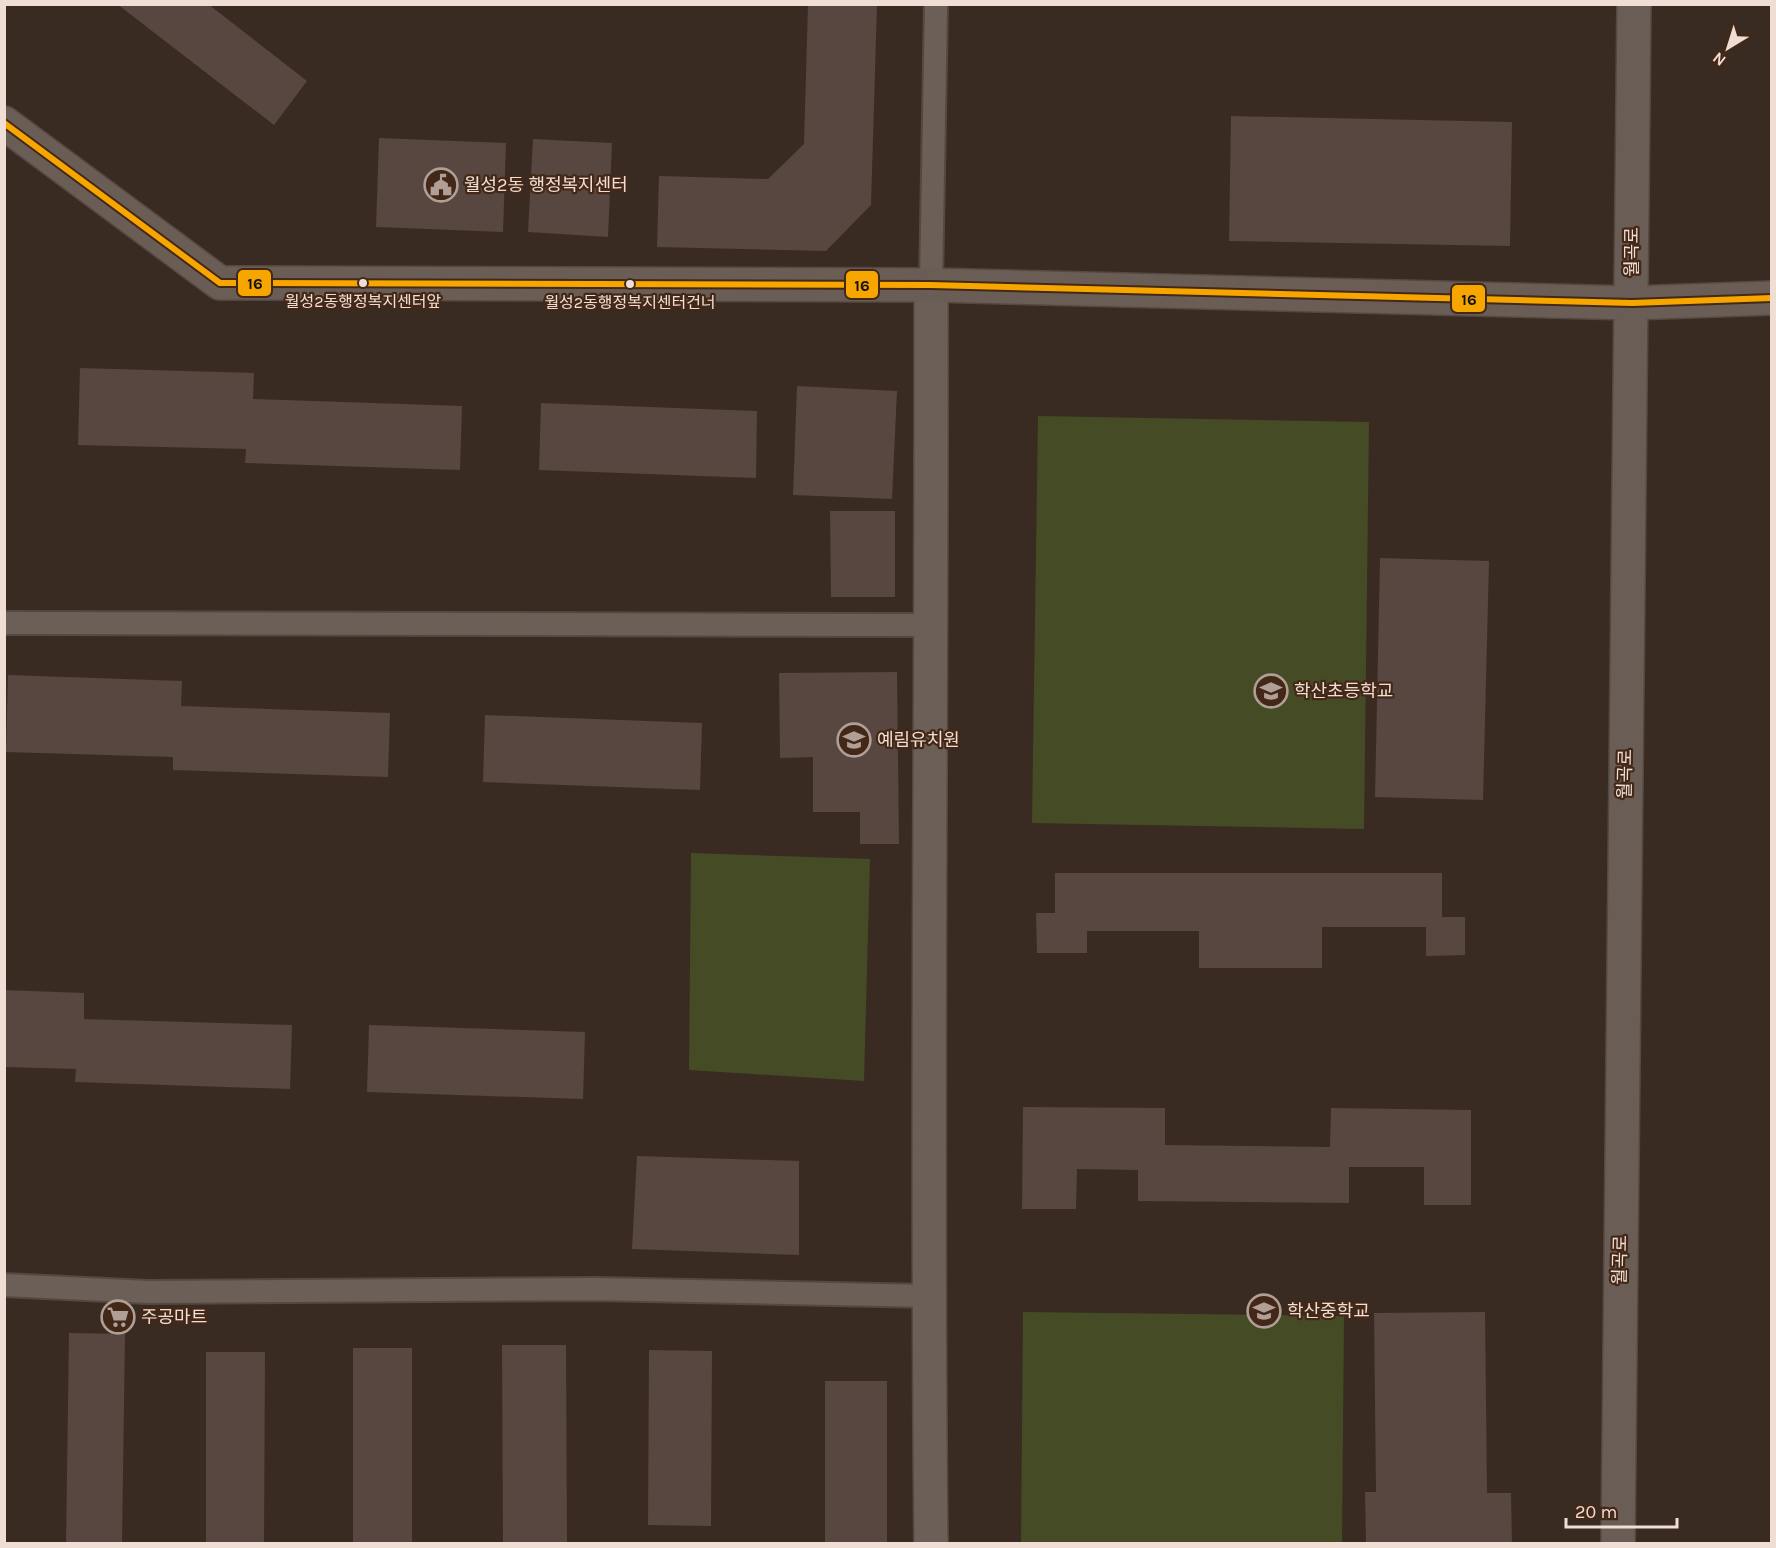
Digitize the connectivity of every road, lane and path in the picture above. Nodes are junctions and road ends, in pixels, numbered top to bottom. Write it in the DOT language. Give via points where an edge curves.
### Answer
graph roads {
  1 [pos="936,4"];
  2 [pos="1634,4"];
  3 [pos="4,123"];
  4 [pos="931,285"];
  5 [pos="1772,298"];
  6 [pos="1632,303"];
  7 [pos="4,623"];
  8 [pos="932,626"];
  9 [pos="4,1285"];
  10 [pos="928,1296"];
  11 [pos="931,1544"];
  12 [pos="1618,1544"];
  1 -- 4 [label="lane"];
  2 -- 6 [label="street, 월곡로"];
  3 -- 4 [label="street" via="220,283"];
  4 -- 6 [label="street"];
  4 -- 8 [label="street"];
  5 -- 6 [label="street"];
  6 -- 12 [label="street, 월곡로"];
  7 -- 8 [label="lane"];
  8 -- 10 [label="street"];
  9 -- 10 [label="lane" via="148,1292 597,1288"];
  10 -- 11 [label="street"];
}
